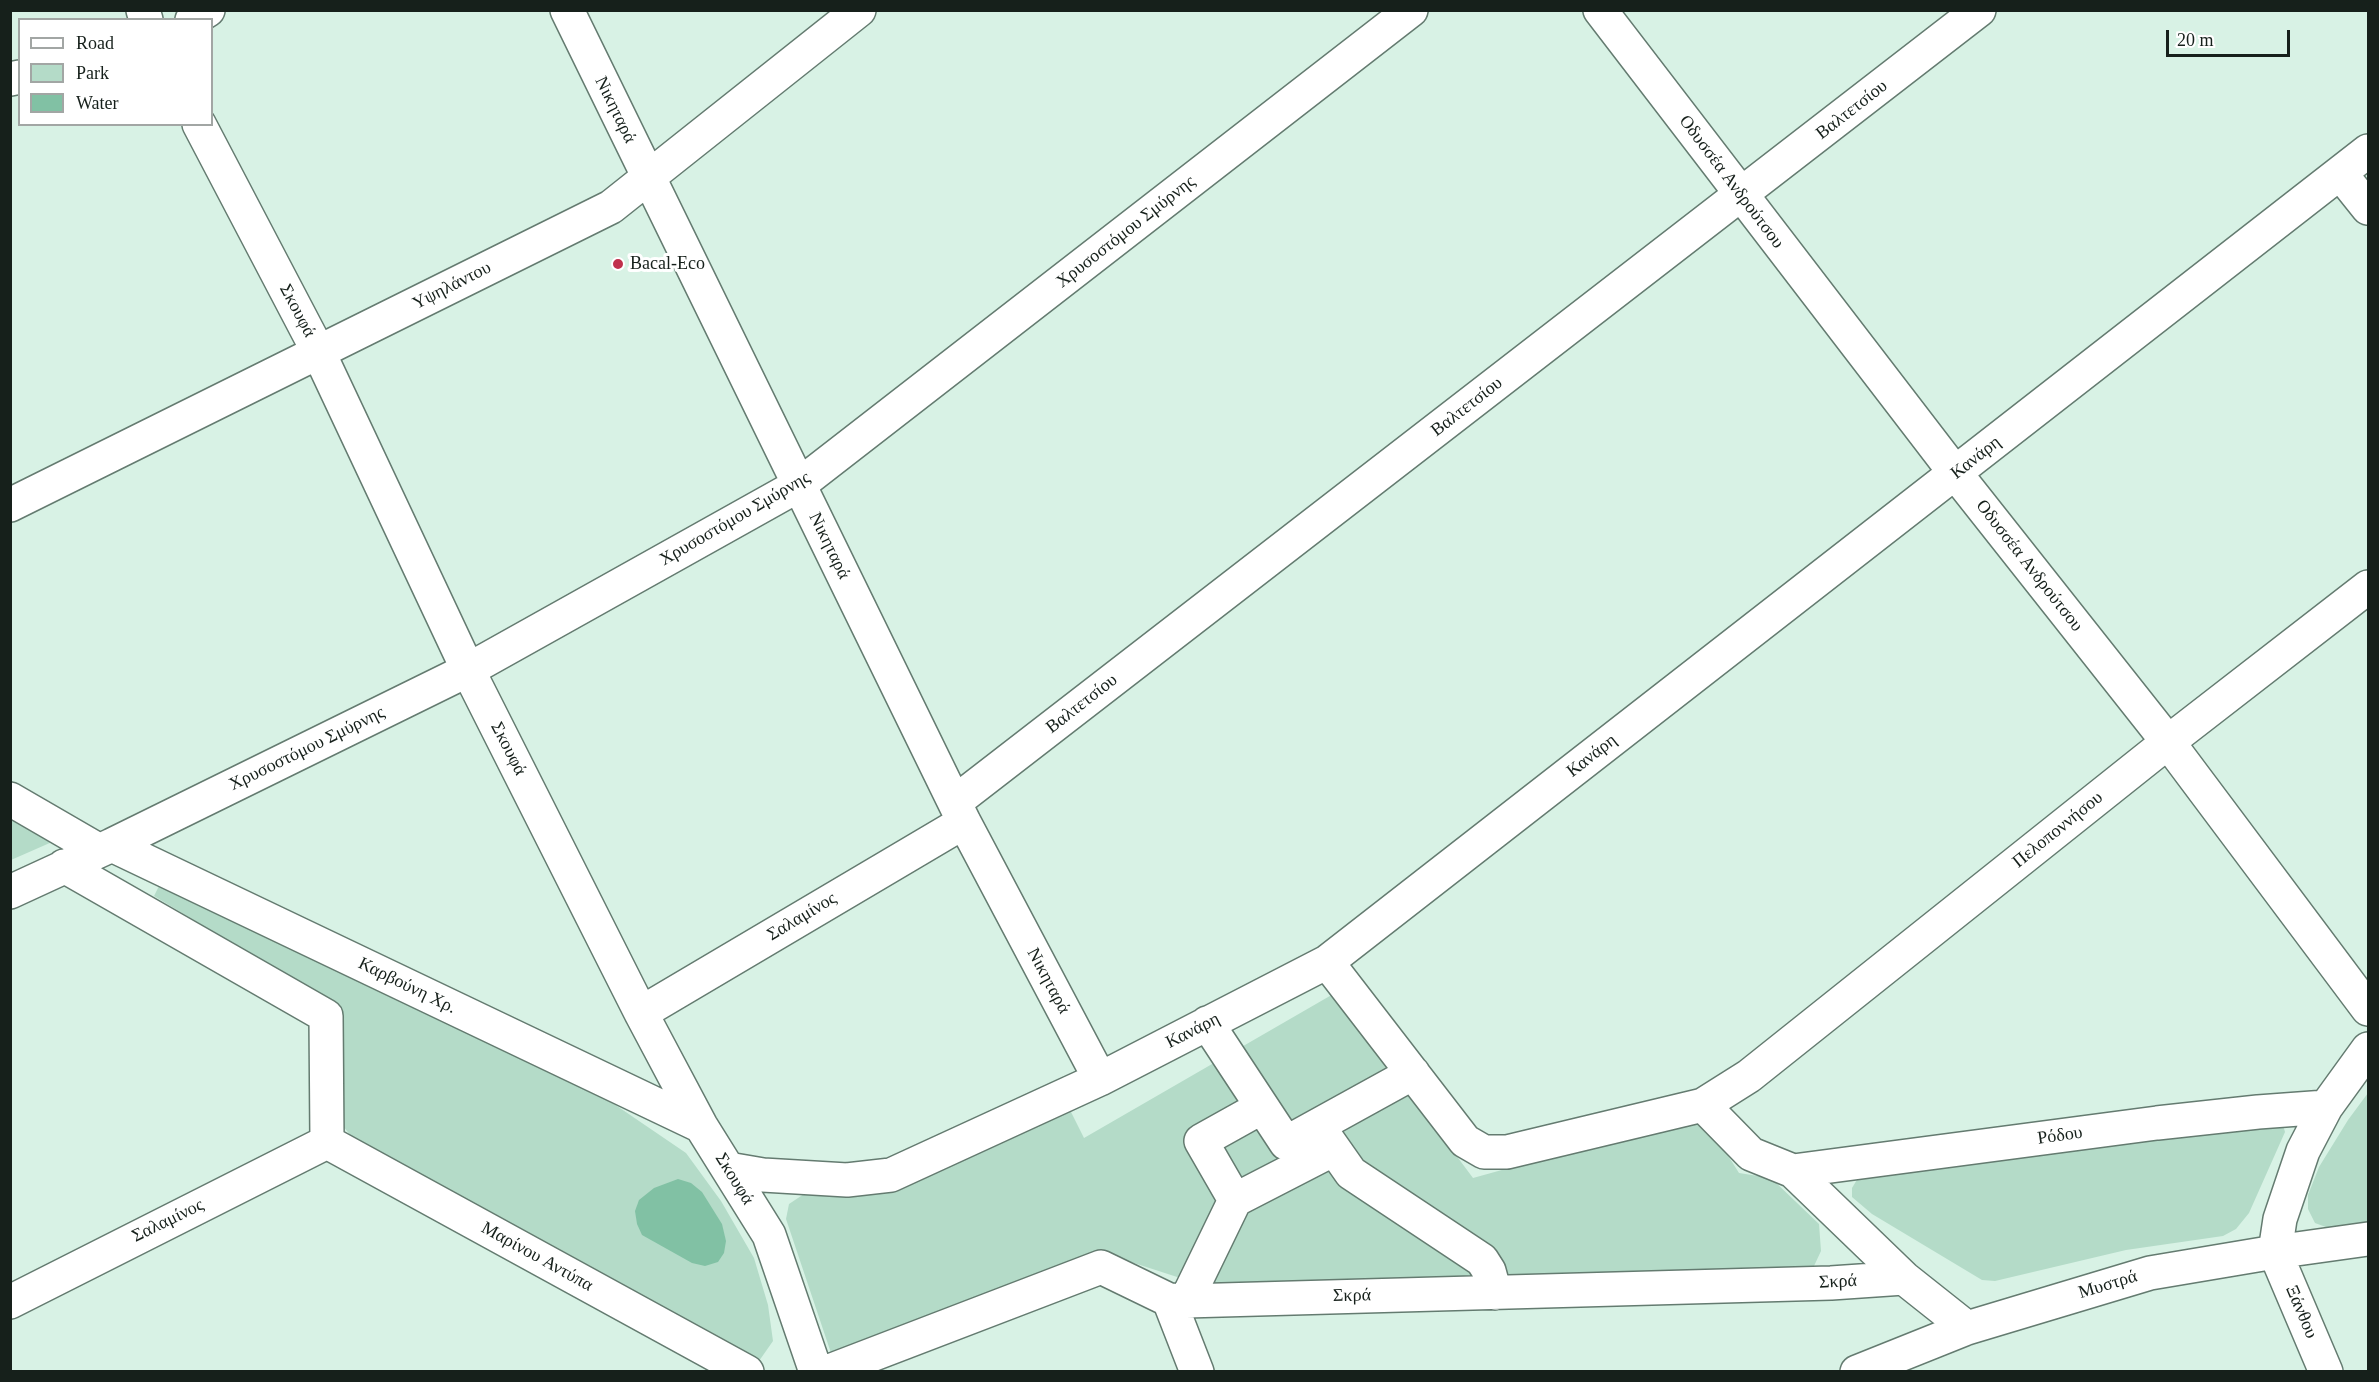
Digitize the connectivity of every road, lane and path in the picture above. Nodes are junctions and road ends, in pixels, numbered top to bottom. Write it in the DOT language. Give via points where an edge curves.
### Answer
graph roads {
  1 [pos="208,10"];
  2 [pos="567,10"];
  3 [pos="859,10"];
  4 [pos="1411,10"];
  5 [pos="1600,10"];
  6 [pos="1979,10"];
  7 [pos="195,18"];
  8 [pos="200,126"];
  9 [pos="2368,151"];
  10 [pos="2340,173"];
  11 [pos="648,177"];
  12 [pos="1741,196"];
  13 [pos="2368,208"];
  14 [pos="319,353"];
  15 [pos="1956,474"];
  16 [pos="800,485"];
  17 [pos="10,505"];
  18 [pos="2368,586"];
  19 [pos="468,670"];
  20 [pos="2168,742"];
  21 [pos="10,799"];
  22 [pos="959,812"];
  23 [pos="105,847"];
  24 [pos="64,866"];
  25 [pos="10,892"];
  26 [pos="1327,962"];
  27 [pos="2368,1009"];
  28 [pos="641,1012"];
  29 [pos="1207,1023"];
  30 [pos="2368,1049"];
  31 [pos="1413,1073"];
  32 [pos="1100,1079"];
  33 [pos="1703,1105"];
  34 [pos="1262,1107"];
  35 [pos="2326,1107"];
  36 [pos="701,1126"];
  37 [pos="1326,1137"];
  38 [pos="327,1142"];
  39 [pos="728,1169"];
  40 [pos="1793,1171"];
  41 [pos="1235,1200"];
  42 [pos="2368,1239"];
  43 [pos="2276,1251"];
  44 [pos="1904,1278"];
  45 [pos="1495,1293"];
  46 [pos="1177,1300"];
  47 [pos="10,1302"];
  48 [pos="1967,1328"];
  49 [pos="747,1371"];
  50 [pos="816,1371"];
  51 [pos="827,1371"];
  52 [pos="1197,1371"];
  53 [pos="1857,1371"];
  54 [pos="2326,1371"];
  1 -- 7 [label="street"];
  2 -- 11 [label="street, Νικηταρά"];
  3 -- 11 [label="street, Υψηλάντου"];
  4 -- 16 [label="street, Χρυσοστόμου Σμύρνης"];
  5 -- 12 [label="street, Οδυσσέα Ανδρούτσου"];
  6 -- 12 [label="street, Βαλτετσίου"];
  8 -- 14 [label="street, Σκουφά"];
  9 -- 10 [label="street, Κανάρη"];
  10 -- 13 [label="street"];
  10 -- 15 [label="street, Κανάρη"];
  11 -- 14 [label="street, Υψηλάντου" via="611,207"];
  11 -- 16 [label="street, Νικηταρά"];
  12 -- 15 [label="street, Οδυσσέα Ανδρούτσου"];
  12 -- 22 [label="street, Βαλτετσίου"];
  14 -- 17 [label="street, Υψηλάντου"];
  14 -- 19 [label="street, Σκουφά"];
  15 -- 20 [label="street, Οδυσσέα Ανδρούτσου"];
  15 -- 26 [label="street, Κανάρη"];
  16 -- 19 [label="street, Χρυσοστόμου Σμύρνης"];
  16 -- 22 [label="street, Νικηταρά"];
  18 -- 20 [label="street, Πελοποννήσου"];
  19 -- 23 [label="street, Χρυσοστόμου Σμύρνης"];
  19 -- 28 [label="street, Σκουφά"];
  20 -- 27 [label="street, Οδυσσέα Ανδρούτσου"];
  20 -- 33 [label="street, Πελοποννήσου" via="1749,1076"];
  21 -- 23 [label="street, Καρβούνη Χρ."];
  22 -- 28 [label="street, Σαλαμίνος"];
  22 -- 32 [label="street, Νικηταρά"];
  23 -- 24 [label="street, Χρυσοστόμου Σμύρνης"];
  23 -- 36 [label="street, Καρβούνη Χρ."];
  24 -- 25 [label="street, Χρυσοστόμου Σμύρνης"];
  24 -- 38 [label="street" via="326,1016"];
  26 -- 29 [label="street, Κανάρη"];
  26 -- 31 [label="street, Πελοποννήσου"];
  28 -- 36 [label="street, Σκουφά"];
  29 -- 32 [label="street, Κανάρη"];
  29 -- 34 [label="street"];
  30 -- 35 [label="street"];
  31 -- 33 [label="street, Πελοποννήσου" via="1466,1141 1484,1152 1507,1152"];
  31 -- 37 [label="street"];
  32 -- 39 [label="street, Κανάρη" via="891,1175 848,1180"];
  33 -- 40 [label="street" via="1751,1154"];
  34 -- 37 [label="street" via="1286,1143"];
  34 -- 41 [label="street" via="1201,1141"];
  35 -- 40 [label="street, Ρόδου" via="2157,1123"];
  35 -- 43 [label="street" via="2303,1151 2280,1219"];
  36 -- 39 [label="street, Σκουφά"];
  37 -- 41 [label="street"];
  37 -- 45 [label="street" via="1351,1173 1482,1260"];
  38 -- 47 [label="street, Σαλαμίνος"];
  38 -- 49 [label="street, Μαρίνου Αντύπα"];
  39 -- 50 [label="street, Σκουφά" via="769,1235"];
  40 -- 44 [label="street"];
  41 -- 46 [label="street"];
  42 -- 43 [label="street, Μυστρά"];
  43 -- 48 [label="street, Μυστρά" via="2150,1272"];
  43 -- 54 [label="street, Ξάνθου"];
  44 -- 45 [label="street, Σκρά"];
  44 -- 48 [label="street"];
  45 -- 46 [label="street, Σκρά"];
  46 -- 51 [label="street, Σκρά" via="1101,1267"];
  46 -- 52 [label="street"];
  48 -- 53 [label="street, Μυστρά"];
}
